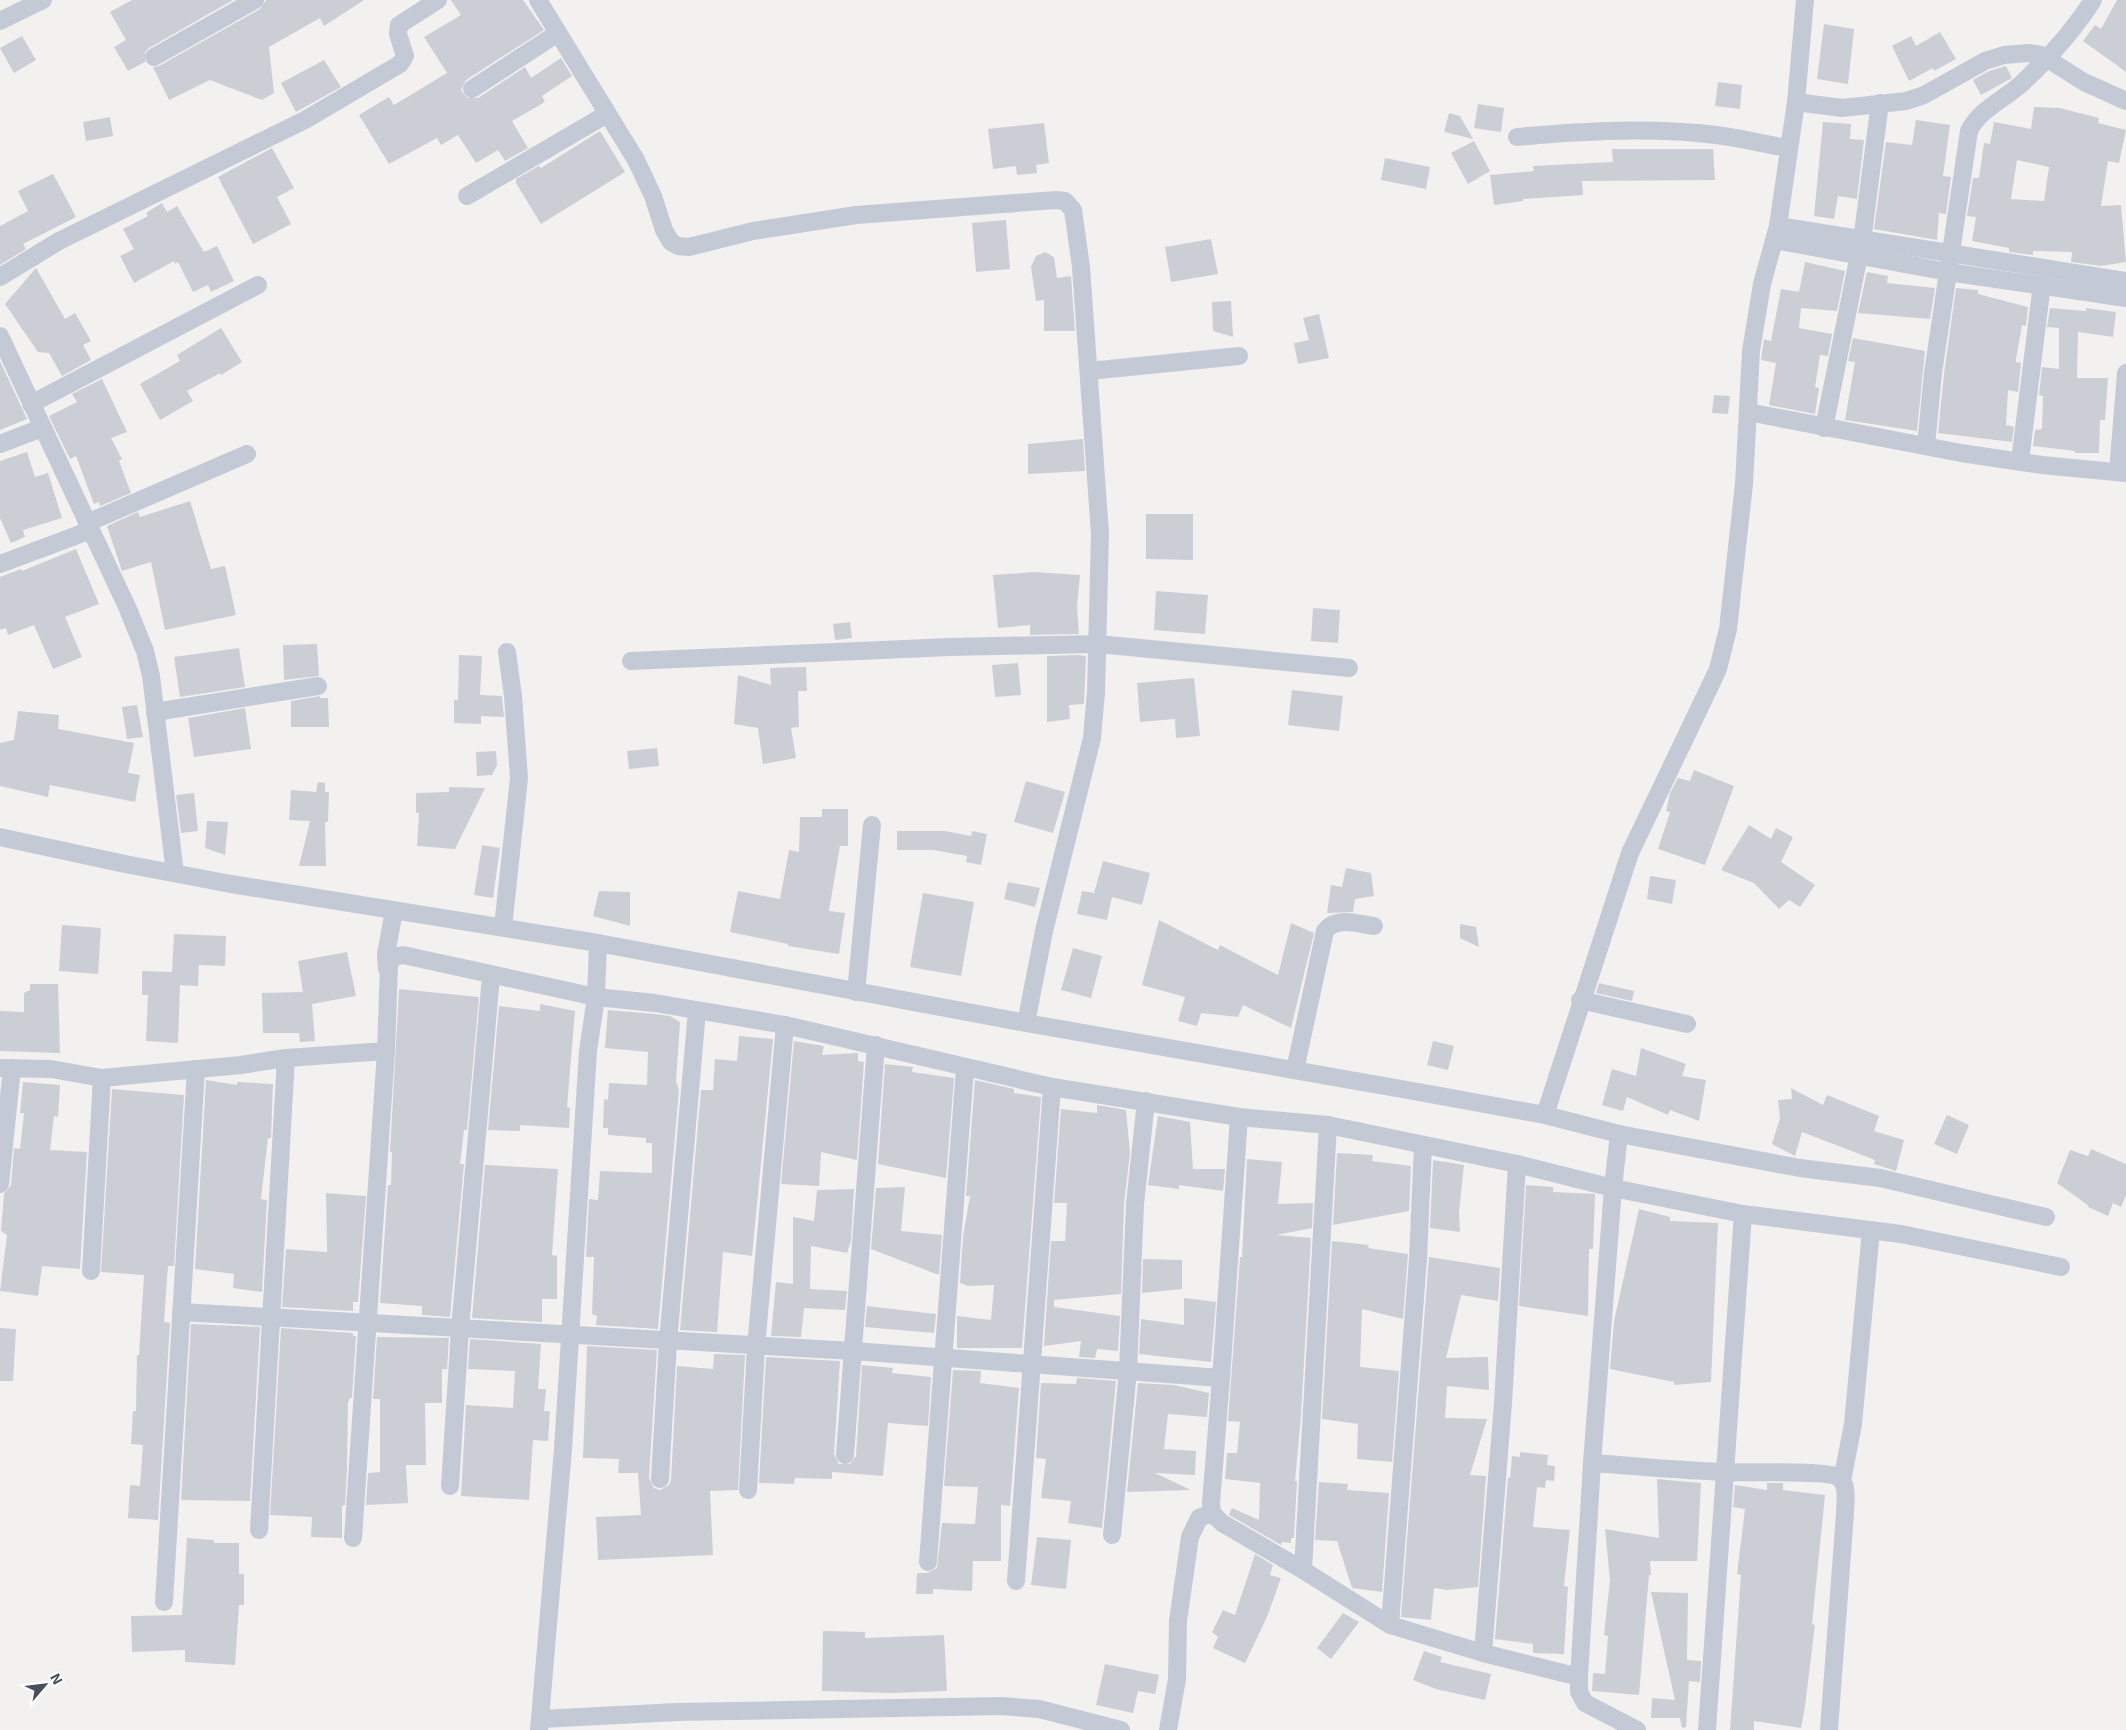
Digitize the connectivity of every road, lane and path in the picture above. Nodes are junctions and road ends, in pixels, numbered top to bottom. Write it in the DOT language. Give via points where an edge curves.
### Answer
graph roads {
  1 [pos="43,0"];
  2 [pos="255,0"];
  3 [pos="438,0"];
  4 [pos="538,0"];
  5 [pos="1805,0"];
  6 [pos="2093,0"];
  7 [pos="0,21"];
  8 [pos="558,33"];
  9 [pos="154,57"];
  10 [pos="2046,58"];
  11 [pos="472,90"];
  12 [pos="2126,101"];
  13 [pos="1796,102"];
  14 [pos="1880,103"];
  15 [pos="607,114"];
  16 [pos="1517,137"];
  17 [pos="1788,148"];
  18 [pos="467,196"];
  19 [pos="1776,233"];
  20 [pos="1860,248"];
  21 [pos="1952,253"];
  22 [pos="1948,272"];
  23 [pos="0,277"];
  24 [pos="2126,281"];
  25 [pos="258,284"];
  26 [pos="2042,284"];
  27 [pos="2126,298"];
  28 [pos="1,340"];
  29 [pos="1239,356"];
  30 [pos="1089,371"];
  31 [pos="2126,373"];
  32 [pos="32,404"];
  33 [pos="1748,412"];
  34 [pos="42,428"];
  35 [pos="1824,428"];
  36 [pos="0,444"];
  37 [pos="1926,446"];
  38 [pos="246,454"];
  39 [pos="2020,460"];
  40 [pos="2122,473"];
  41 [pos="89,526"];
  42 [pos="0,564"];
  43 [pos="1098,644"];
  44 [pos="507,652"];
  45 [pos="631,661"];
  46 [pos="1349,668"];
  47 [pos="318,686"];
  48 [pos="155,712"];
  49 [pos="872,824"];
  50 [pos="0,836"];
  51 [pos="174,873"];
  52 [pos="394,910"];
  53 [pos="1374,926"];
  54 [pos="503,927"];
  55 [pos="598,949"];
  56 [pos="388,976"];
  57 [pos="491,976"];
  58 [pos="856,992"];
  59 [pos="596,997"];
  60 [pos="1580,1000"];
  61 [pos="697,1010"];
  62 [pos="1026,1023"];
  63 [pos="1687,1024"];
  64 [pos="786,1025"];
  65 [pos="876,1045"];
  66 [pos="386,1051"];
  67 [pos="286,1058"];
  68 [pos="6,1068"];
  69 [pos="965,1068"];
  70 [pos="196,1069"];
  71 [pos="1295,1070"];
  72 [pos="102,1078"];
  73 [pos="1052,1087"];
  74 [pos="1146,1102"];
  75 [pos="1545,1115"];
  76 [pos="1239,1117"];
  77 [pos="1328,1125"];
  78 [pos="1618,1138"];
  79 [pos="1422,1145"];
  80 [pos="1516,1164"];
  81 [pos="1614,1180"];
  82 [pos="0,1184"];
  83 [pos="1743,1214"];
  84 [pos="2046,1217"];
  85 [pos="1871,1230"];
  86 [pos="2061,1267"];
  87 [pos="90,1271"];
  88 [pos="181,1312"];
  89 [pos="272,1318"];
  90 [pos="368,1322"];
  91 [pos="460,1329"];
  92 [pos="570,1334"];
  93 [pos="668,1342"];
  94 [pos="756,1347"];
  95 [pos="853,1351"];
  96 [pos="942,1359"];
  97 [pos="1033,1365"];
  98 [pos="1128,1371"];
  99 [pos="1221,1378"];
  100 [pos="846,1454"];
  101 [pos="1592,1463"];
  102 [pos="1726,1472"];
  103 [pos="660,1479"];
  104 [pos="1842,1481"];
  105 [pos="450,1486"];
  106 [pos="748,1490"];
  107 [pos="1212,1513"];
  108 [pos="259,1530"];
  109 [pos="1112,1535"];
  110 [pos="353,1538"];
  111 [pos="928,1562"];
  112 [pos="1303,1570"];
  113 [pos="1016,1581"];
  114 [pos="164,1602"];
  115 [pos="1390,1625"];
  116 [pos="1483,1653"];
  117 [pos="1579,1677"];
  118 [pos="539,1724"];
  119 [pos="1121,1730"];
  120 [pos="1168,1730"];
  121 [pos="1637,1730"];
  122 [pos="1707,1730"];
  123 [pos="1829,1730"];
  1 -- 7 [label="street"];
  2 -- 9 [label="street"];
  3 -- 23 [label="street" via="399,25 404,56 400,64 305,120 59,241"];
  4 -- 8 [label="street"];
  5 -- 13 [label="street"];
  6 -- 10 [label="street" via="2066,38"];
  8 -- 11 [label="street"];
  8 -- 15 [label="street"];
  10 -- 12 [label="street" via="2084,82"];
  10 -- 14 [label="street" via="2029,53 1994,58 1915,99"];
  10 -- 21 [label="street" via="2019,86 1977,118 1969,131"];
  13 -- 14 [label="street" via="1842,108"];
  13 -- 17 [label="street"];
  14 -- 20 [label="street"];
  15 -- 18 [label="street"];
  15 -- 30 [label="street" via="640,167 668,237 682,247 780,225 856,215 1065,201 1073,210 1076,226"];
  16 -- 17 [label="street" via="1588,131 1655,132 1716,135"];
  17 -- 19 [label="street"];
  19 -- 20 [label="street"];
  19 -- 33 [label="street" via="1756,318"];
  20 -- 21 [label="street"];
  20 -- 22 [label="street"];
  20 -- 35 [label="street"];
  21 -- 22 [label="street"];
  21 -- 24 [label="street"];
  22 -- 26 [label="street"];
  22 -- 37 [label="street"];
  25 -- 32 [label="street"];
  26 -- 27 [label="street"];
  26 -- 39 [label="street"];
  28 -- 32 [label="street"];
  29 -- 30 [label="street"];
  30 -- 43 [label="street" via="1100,534"];
  31 -- 40 [label="street"];
  32 -- 34 [label="street"];
  33 -- 35 [label="street"];
  33 -- 60 [label="street" via="1744,484 1728,629 1718,669 1675,763 1640,826"];
  34 -- 36 [label="street"];
  34 -- 41 [label="street"];
  35 -- 37 [label="street"];
  37 -- 39 [label="street"];
  38 -- 41 [label="street"];
  39 -- 40 [label="street"];
  41 -- 42 [label="street"];
  41 -- 48 [label="street" via="145,651"];
  43 -- 45 [label="street"];
  43 -- 46 [label="street"];
  43 -- 62 [label="street" via="1092,738 1044,931"];
  44 -- 54 [label="street" via="519,778"];
  47 -- 48 [label="street"];
  48 -- 51 [label="street"];
  49 -- 58 [label="street"];
  50 -- 51 [label="street"];
  51 -- 52 [label="street"];
  52 -- 54 [label="street"];
  52 -- 56 [label="street" via="386,954"];
  53 -- 71 [label="street" via="1337,922 1325,931"];
  54 -- 55 [label="street"];
  55 -- 58 [label="street"];
  55 -- 59 [label="street"];
  56 -- 57 [label="street" via="392,959 403,955"];
  56 -- 66 [label="street"];
  57 -- 59 [label="street"];
  57 -- 91 [label="street"];
  58 -- 62 [label="street"];
  59 -- 61 [label="street"];
  59 -- 92 [label="street" via="588,1051"];
  60 -- 63 [label="street"];
  60 -- 75 [label="street"];
  61 -- 64 [label="street"];
  61 -- 93 [label="street"];
  62 -- 71 [label="street"];
  64 -- 65 [label="street"];
  64 -- 94 [label="street"];
  65 -- 69 [label="street"];
  65 -- 95 [label="street"];
  66 -- 67 [label="street"];
  66 -- 90 [label="street"];
  67 -- 70 [label="street"];
  67 -- 89 [label="street"];
  68 -- 72 [label="street" via="51,1069"];
  68 -- 82 [label="street"];
  69 -- 73 [label="street"];
  69 -- 96 [label="street"];
  70 -- 72 [label="street"];
  70 -- 88 [label="street"];
  71 -- 75 [label="street"];
  72 -- 87 [label="street"];
  73 -- 74 [label="street"];
  73 -- 97 [label="street"];
  74 -- 76 [label="street"];
  74 -- 98 [label="street" via="1135,1204"];
  75 -- 78 [label="street"];
  76 -- 77 [label="street"];
  76 -- 99 [label="street"];
  77 -- 79 [label="street"];
  77 -- 112 [label="street"];
  78 -- 81 [label="street"];
  78 -- 84 [label="street" via="1880,1178"];
  79 -- 80 [label="street"];
  79 -- 115 [label="street" via="1418,1259"];
  80 -- 81 [label="street"];
  80 -- 116 [label="street" via="1503,1403"];
  81 -- 83 [label="street"];
  81 -- 101 [label="street"];
  83 -- 85 [label="street"];
  83 -- 102 [label="street"];
  85 -- 86 [label="street"];
  85 -- 104 [label="street" via="1853,1424"];
  88 -- 89 [label="street"];
  88 -- 114 [label="street"];
  89 -- 90 [label="street"];
  89 -- 108 [label="street"];
  90 -- 91 [label="street"];
  90 -- 110 [label="street"];
  91 -- 92 [label="street"];
  91 -- 105 [label="street"];
  92 -- 93 [label="street"];
  92 -- 118 [label="street"];
  93 -- 94 [label="street"];
  93 -- 103 [label="street"];
  94 -- 95 [label="street"];
  94 -- 106 [label="street"];
  95 -- 96 [label="street"];
  95 -- 100 [label="street"];
  96 -- 97 [label="street"];
  96 -- 111 [label="street"];
  97 -- 98 [label="street"];
  97 -- 113 [label="street"];
  98 -- 99 [label="street"];
  98 -- 109 [label="street"];
  99 -- 107 [label="street" via="1212,1472"];
  101 -- 102 [label="street"];
  101 -- 117 [label="street"];
  102 -- 104 [label="street" via="1818,1474 1837,1476"];
  102 -- 122 [label="street"];
  104 -- 123 [label="street" via="1845,1513"];
  107 -- 112 [label="street" via="1222,1523"];
  107 -- 120 [label="street" via="1199,1518 1190,1537 1178,1621 1177,1679"];
  112 -- 115 [label="street"];
  115 -- 116 [label="street"];
  116 -- 117 [label="street"];
  117 -- 121 [label="street" via="1578,1692 1585,1703"];
  118 -- 119 [label="street" via="677,1712 1001,1706 1039,1709"];
}
